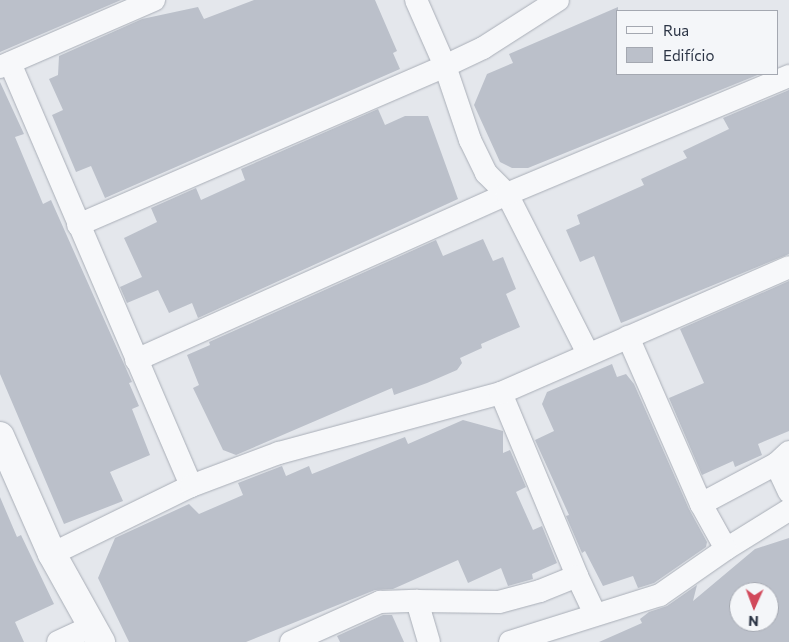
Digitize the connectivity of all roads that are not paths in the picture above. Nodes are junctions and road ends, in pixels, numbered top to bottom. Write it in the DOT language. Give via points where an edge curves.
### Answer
graph roads {
  1 [pos="154,0"];
  2 [pos="416,0"];
  3 [pos="558,0"];
  4 [pos="5,65"];
  5 [pos="445,66"];
  6 [pos="789,76"];
  7 [pos="507,194"];
  8 [pos="78,225"];
  9 [pos="789,267"];
  10 [pos="628,337"];
  11 [pos="588,354"];
  12 [pos="136,360"];
  13 [pos="501,393"];
  14 [pos="0,436"];
  15 [pos="782,458"];
  16 [pos="8,478"];
  17 [pos="191,486"];
  18 [pos="789,492"];
  19 [pos="701,504"];
  20 [pos="789,510"];
  21 [pos="726,549"];
  22 [pos="52,554"];
  23 [pos="577,576"];
  24 [pos="418,601"];
  25 [pos="595,614"];
  26 [pos="96,635"];
  27 [pos="58,642"];
  28 [pos="291,642"];
  29 [pos="429,642"];
  30 [pos="510,642"];
  1 -- 4 [label="street"];
  2 -- 5 [label="street"];
  3 -- 5 [label="street" via="483,48"];
  4 -- 8 [label="street"];
  5 -- 7 [label="street" via="470,140 486,172"];
  5 -- 8 [label="street"];
  6 -- 7 [label="street"];
  7 -- 11 [label="street"];
  7 -- 12 [label="street"];
  8 -- 12 [label="street"];
  9 -- 10 [label="street"];
  10 -- 11 [label="street"];
  10 -- 19 [label="street"];
  11 -- 13 [label="street"];
  12 -- 17 [label="street"];
  13 -- 17 [label="street" via="326,438"];
  13 -- 23 [label="street"];
  14 -- 16 [label="street"];
  15 -- 18 [label="street"];
  15 -- 19 [label="street"];
  16 -- 22 [label="street"];
  17 -- 22 [label="street"];
  19 -- 21 [label="street"];
  20 -- 21 [label="street"];
  21 -- 25 [label="street" via="660,595"];
  22 -- 26 [label="street"];
  23 -- 24 [label="street" via="540,592 499,602"];
  23 -- 25 [label="street"];
  24 -- 28 [label="street" via="380,602"];
  24 -- 29 [label="street"];
  25 -- 30 [label="street"];
  26 -- 27 [label="street"];
}
